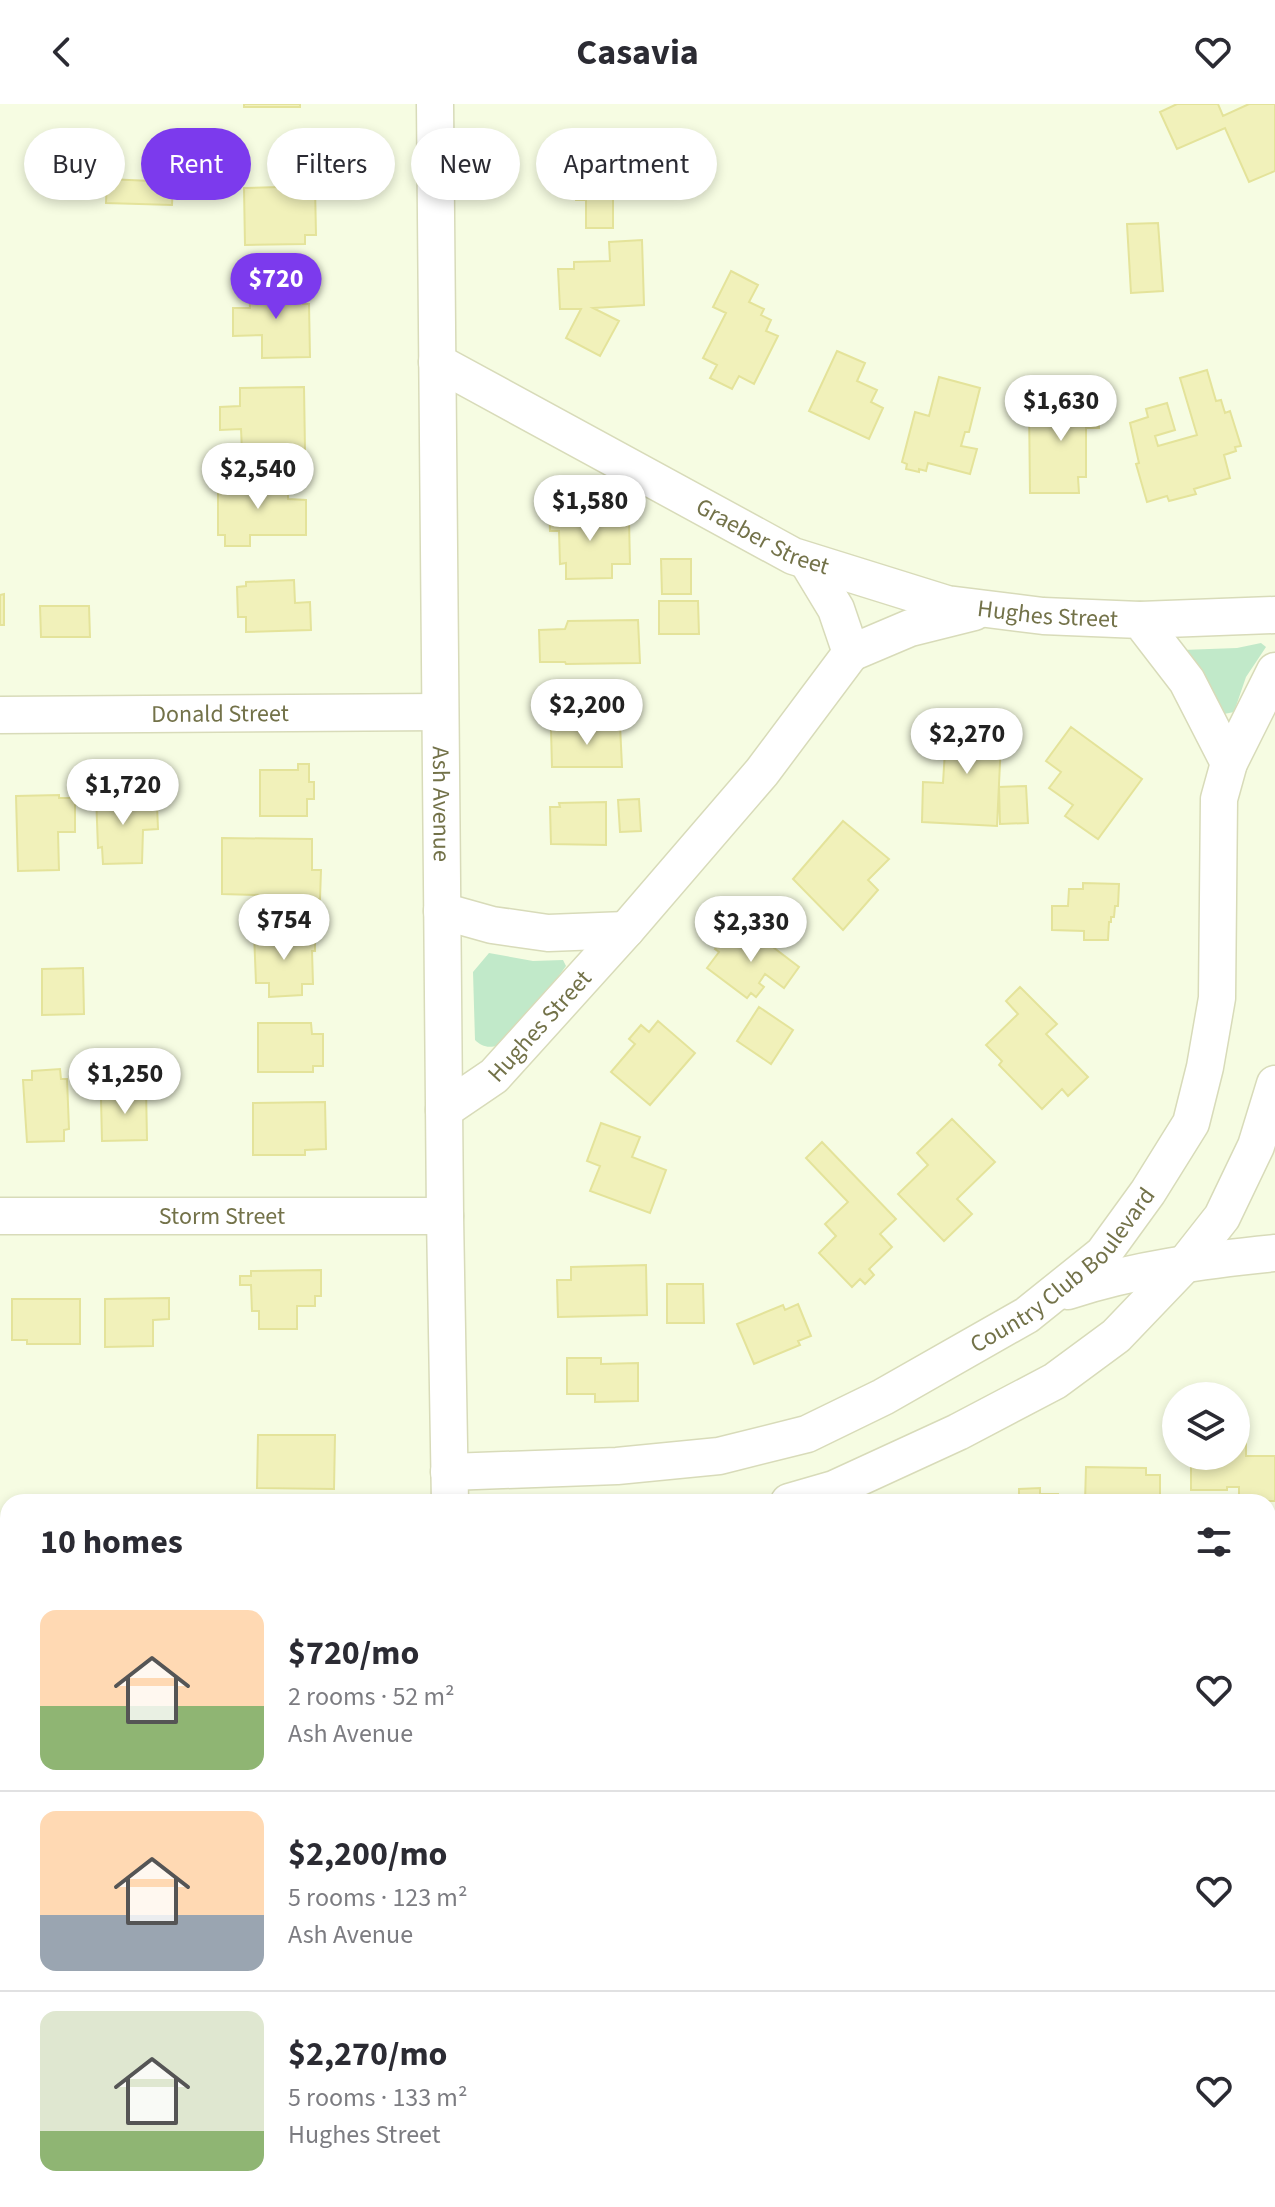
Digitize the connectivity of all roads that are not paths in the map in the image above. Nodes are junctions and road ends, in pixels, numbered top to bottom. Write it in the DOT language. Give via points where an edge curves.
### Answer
graph roads {
  1 [pos="435,104"];
  2 [pos="437,362"];
  3 [pos="807,561"];
  4 [pos="885,585"];
  5 [pos="989,609"];
  6 [pos="1275,615"];
  7 [pos="1140,620"];
  8 [pos="851,653"];
  9 [pos="1275,671"];
  10 [pos="440,712"];
  11 [pos="0,715"];
  12 [pos="1229,763"];
  13 [pos="442,911"];
  14 [pos="626,930"];
  15 [pos="1275,1084"];
  16 [pos="444,1110"];
  17 [pos="0,1216"];
  18 [pos="445,1216"];
  19 [pos="1275,1253"];
  20 [pos="1185,1264"];
  21 [pos="1048,1298"];
  22 [pos="807,1434"];
  23 [pos="450,1487"];
  24 [pos="836,1494"];
  25 [pos="841,1494"];
  1 -- 2 [label="street, Ash Avenue"];
  2 -- 3 [label="street, Graeber Street"];
  2 -- 10 [label="street, Ash Avenue"];
  3 -- 4 [label="street, Graeber Street"];
  3 -- 8 [label="street" via="836,609"];
  4 -- 5 [label="street, Hughes Street" via="947,604"];
  5 -- 7 [label="street, Hughes Street"];
  5 -- 8 [label="street" via="910,628"];
  6 -- 7 [label="street"];
  7 -- 12 [label="street, Hughes Street" via="1187,681"];
  8 -- 14 [label="street, Hughes Street" via="762,772"];
  9 -- 12 [label="street, Country Club Boulevard"];
  10 -- 11 [label="street, Donald Street"];
  10 -- 13 [label="street, Ash Avenue"];
  12 -- 21 [label="street, Country Club Boulevard" via="1219,799 1217,998 1191,1123 1103,1254"];
  13 -- 14 [label="street, Hughes Street" via="548,933"];
  13 -- 16 [label="street, Ash Avenue"];
  14 -- 16 [label="street, Hughes Street" via="494,1076"];
  15 -- 20 [label="street" via="1256,1146 1222,1217"];
  16 -- 18 [label="street, Ash Avenue"];
  17 -- 18 [label="street, Storm Street"];
  18 -- 23 [label="street, Ash Avenue"];
  19 -- 20 [label="street"];
  20 -- 21 [label="street" via="1104,1279"];
  20 -- 25 [label="street" via="1116,1336 1055,1381"];
  21 -- 22 [label="street, Country Club Boulevard" via="947,1362"];
  22 -- 23 [label="street, Country Club Boulevard" via="719,1456"];
  22 -- 24 [label="street"];
}
